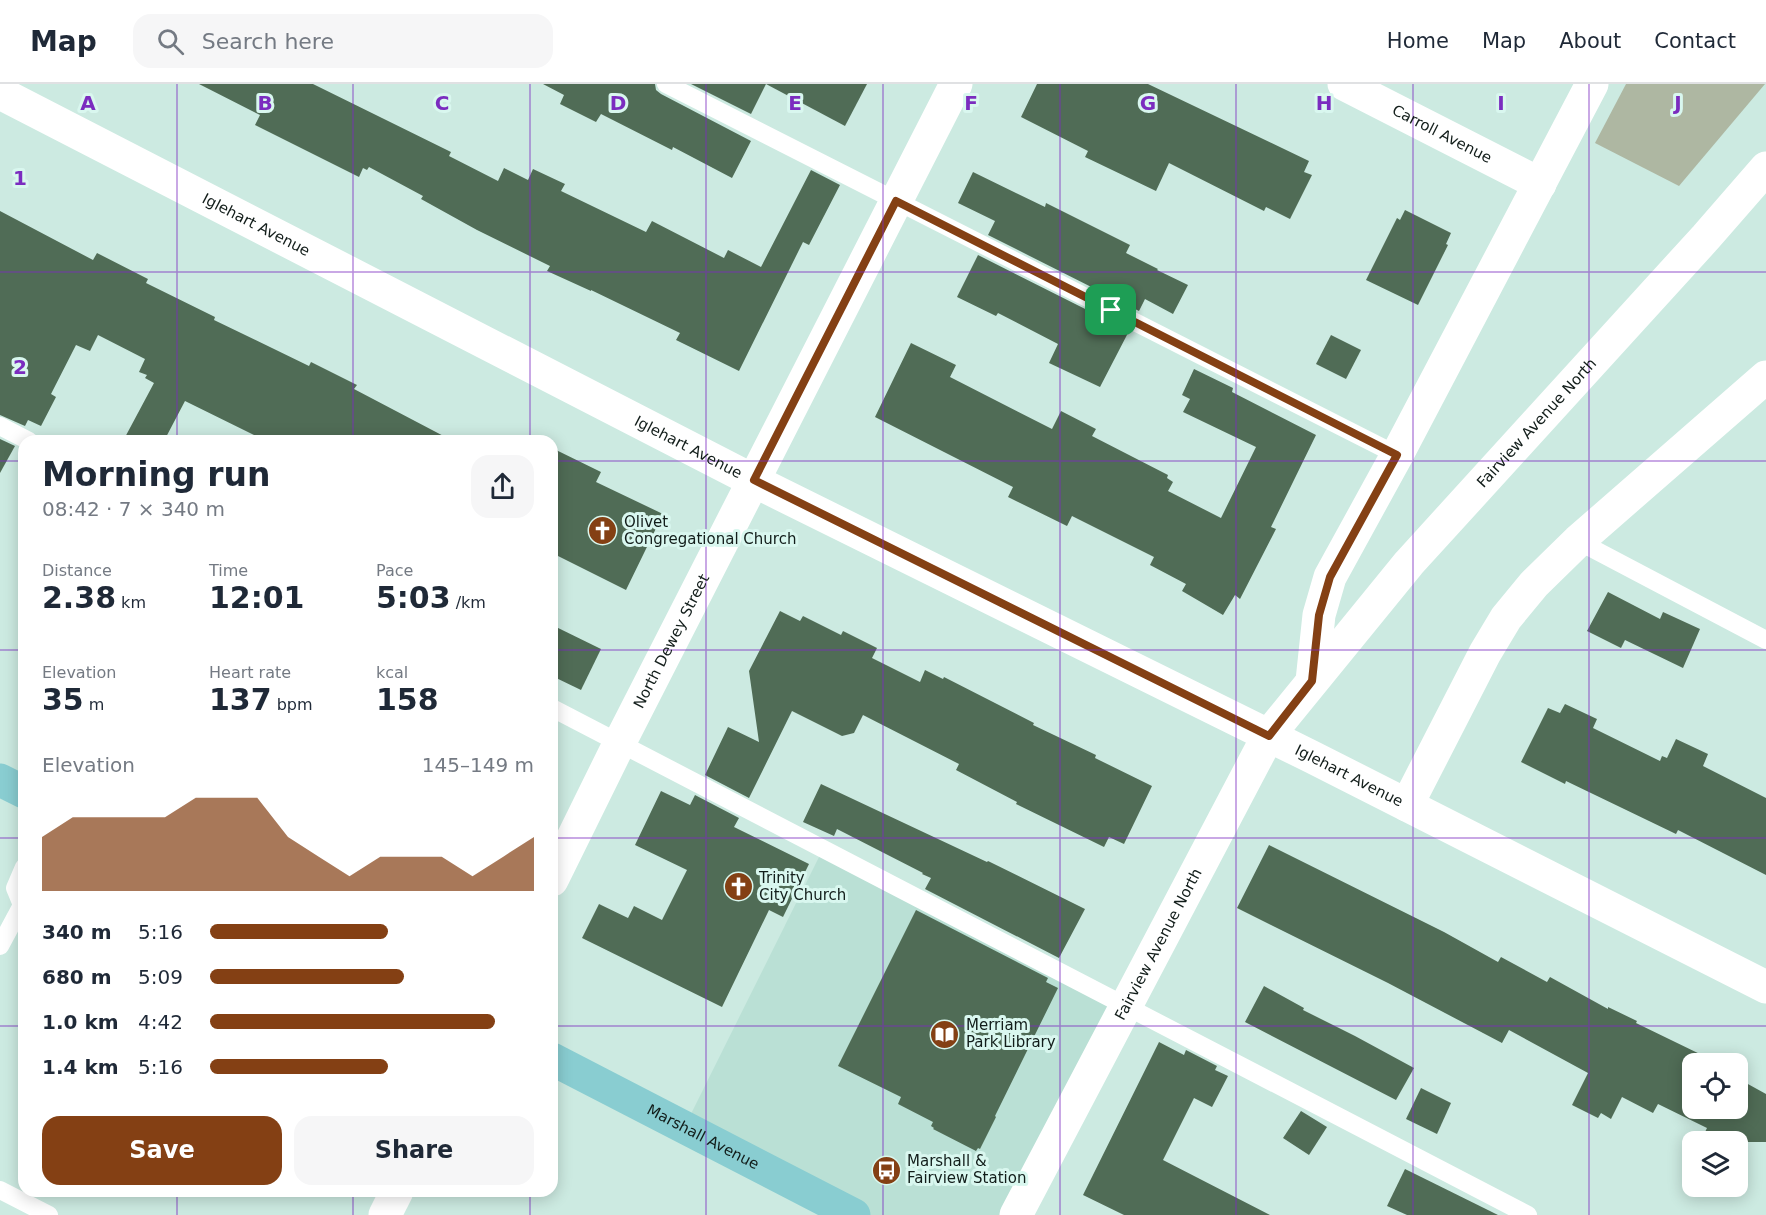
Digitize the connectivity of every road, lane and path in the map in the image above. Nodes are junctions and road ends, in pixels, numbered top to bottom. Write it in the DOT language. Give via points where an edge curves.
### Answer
graph roads {
  1 [pos="666,84"];
  2 [pos="956,84"];
  3 [pos="1344,84"];
  4 [pos="1592,84"];
  5 [pos="0,93"];
  6 [pos="1766,168"];
  7 [pos="1540,184"];
  8 [pos="896,201"];
  9 [pos="1766,377"];
  10 [pos="0,426"];
  11 [pos="18,435"];
  12 [pos="1397,455"];
  13 [pos="754,480"];
  14 [pos="1578,541"];
  15 [pos="1766,640"];
  16 [pos="1312,681"];
  17 [pos="558,711"];
  18 [pos="1269,736"];
  19 [pos="620,742"];
  20 [pos="0,780"];
  21 [pos="18,789"];
  22 [pos="1407,805"];
  23 [pos="558,868"];
  24 [pos="8,884"];
  25 [pos="18,900"];
  26 [pos="18,913"];
  27 [pos="0,946"];
  28 [pos="1766,987"];
  29 [pos="1126,1006"];
  30 [pos="558,1062"];
  31 [pos="0,1190"];
  32 [pos="395,1197"];
  33 [pos="49,1215"];
  34 [pos="385,1215"];
  35 [pos="854,1215"];
  36 [pos="1016,1215"];
  37 [pos="1528,1215"];
  1 -- 8 [label="lane"];
  2 -- 8 [label="street, North Dewey Street"];
  3 -- 7 [label="street, Carroll Avenue"];
  4 -- 7 [label="street"];
  5 -- 13 [label="street, Iglehart Avenue"];
  6 -- 16 [label="street, Fairview Avenue North" via="1409,562"];
  7 -- 12 [label="street"];
  8 -- 12 [label="lane"];
  8 -- 13 [label="street, North Dewey Street"];
  9 -- 14 [label="street"];
  10 -- 11 [label="lane"];
  12 -- 16 [label="street" via="1330,577 1319,615"];
  13 -- 18 [label="street, Iglehart Avenue"];
  13 -- 19 [label="street, North Dewey Street"];
  14 -- 15 [label="lane"];
  14 -- 22 [label="street" via="1506,618"];
  16 -- 18 [label="street, Fairview Avenue North"];
  17 -- 19 [label="lane"];
  18 -- 22 [label="street, Iglehart Avenue"];
  18 -- 29 [label="street, Fairview Avenue North"];
  19 -- 23 [label="street, North Dewey Street"];
  19 -- 29 [label="lane"];
  20 -- 21 [label="main road"];
  22 -- 28 [label="street, Iglehart Avenue"];
  24 -- 25 [label="lane"];
  26 -- 27 [label="lane"];
  29 -- 36 [label="street, Fairview Avenue North"];
  29 -- 37 [label="lane"];
  30 -- 35 [label="main road, Marshall Avenue"];
  31 -- 33 [label="lane"];
  32 -- 34 [label="street"];
}
